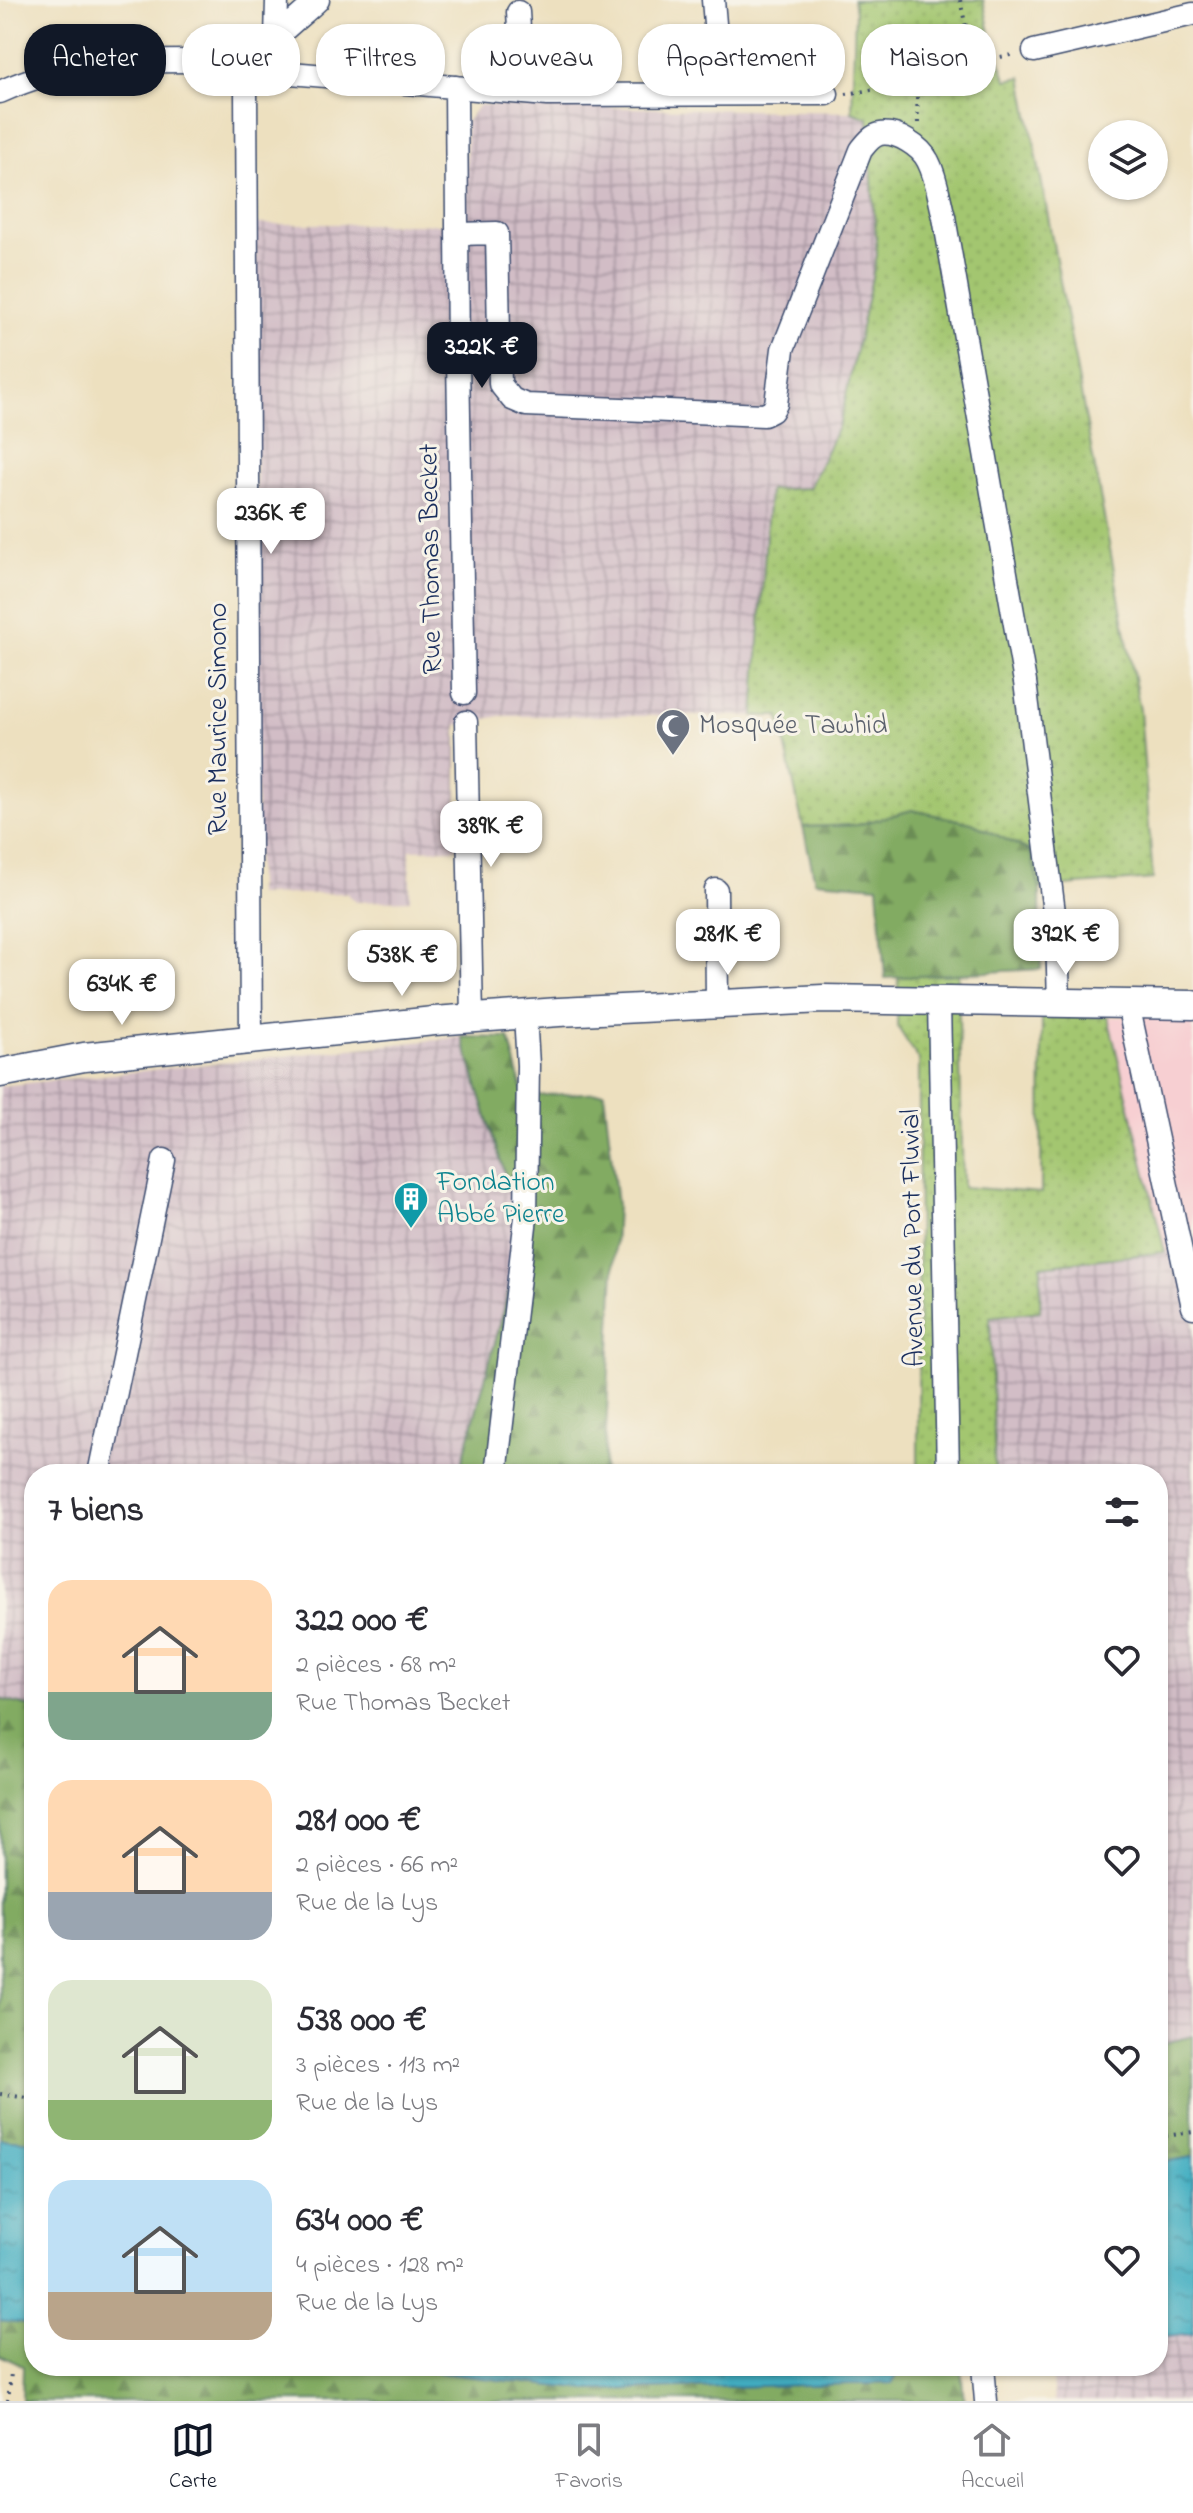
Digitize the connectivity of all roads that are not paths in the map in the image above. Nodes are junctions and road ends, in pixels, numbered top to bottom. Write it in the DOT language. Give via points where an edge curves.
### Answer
graph roads {
  1 [pos="277,0"];
  2 [pos="318,0"];
  3 [pos="713,0"];
  4 [pos="518,12"];
  5 [pos="1193,14"];
  6 [pos="276,24"];
  7 [pos="291,24"];
  8 [pos="519,24"];
  9 [pos="715,24"];
  10 [pos="1034,51"];
  11 [pos="182,62"];
  12 [pos="300,74"];
  13 [pos="456,87"];
  14 [pos="461,87"];
  15 [pos="0,92"];
  16 [pos="246,96"];
  17 [pos="457,234"];
  18 [pos="464,693"];
  19 [pos="466,722"];
  20 [pos="716,890"];
  21 [pos="939,1001"];
  22 [pos="717,1003"];
  23 [pos="1059,1003"];
  24 [pos="1128,1004"];
  25 [pos="1193,1005"];
  26 [pos="525,1015"];
  27 [pos="472,1018"];
  28 [pos="251,1040"];
  29 [pos="0,1073"];
  30 [pos="164,1160"];
  31 [pos="1193,1307"];
  32 [pos="101,1464"];
  33 [pos="497,1464"];
  34 [pos="948,1464"];
  35 [pos="984,2376"];
  36 [pos="986,2401"];
  1 -- 6 [label="street"];
  2 -- 7 [label="street"];
  3 -- 9 [label="street"];
  4 -- 8 [label="street"];
  5 -- 10 [label="street"];
  11 -- 15 [label="street" via="92,64"];
  12 -- 13 [label="street"];
  13 -- 14 [label="street"];
  13 -- 17 [label="street, Rue Thomas Becket"];
  16 -- 28 [label="street, Rue Maurice Simono"];
  17 -- 18 [label="street, Rue Thomas Becket"];
  17 -- 23 [label="street" via="497,233 500,384 512,399 526,405 764,415 776,404 785,342 856,158 880,134 897,136 920,150 930,164 944,217 1025,682 1057,936"];
  19 -- 27 [label="street"];
  20 -- 22 [label="street"];
  21 -- 22 [label="main road"];
  21 -- 23 [label="main road"];
  21 -- 34 [label="street, Avenue du Port Fluvial"];
  22 -- 26 [label="main road"];
  23 -- 24 [label="main road"];
  24 -- 25 [label="main road"];
  24 -- 31 [label="street"];
  26 -- 27 [label="main road"];
  26 -- 33 [label="street" via="525,1227"];
  27 -- 28 [label="main road"];
  28 -- 29 [label="main road" via="84,1057"];
  30 -- 32 [label="street"];
  35 -- 36 [label="street"];
}
